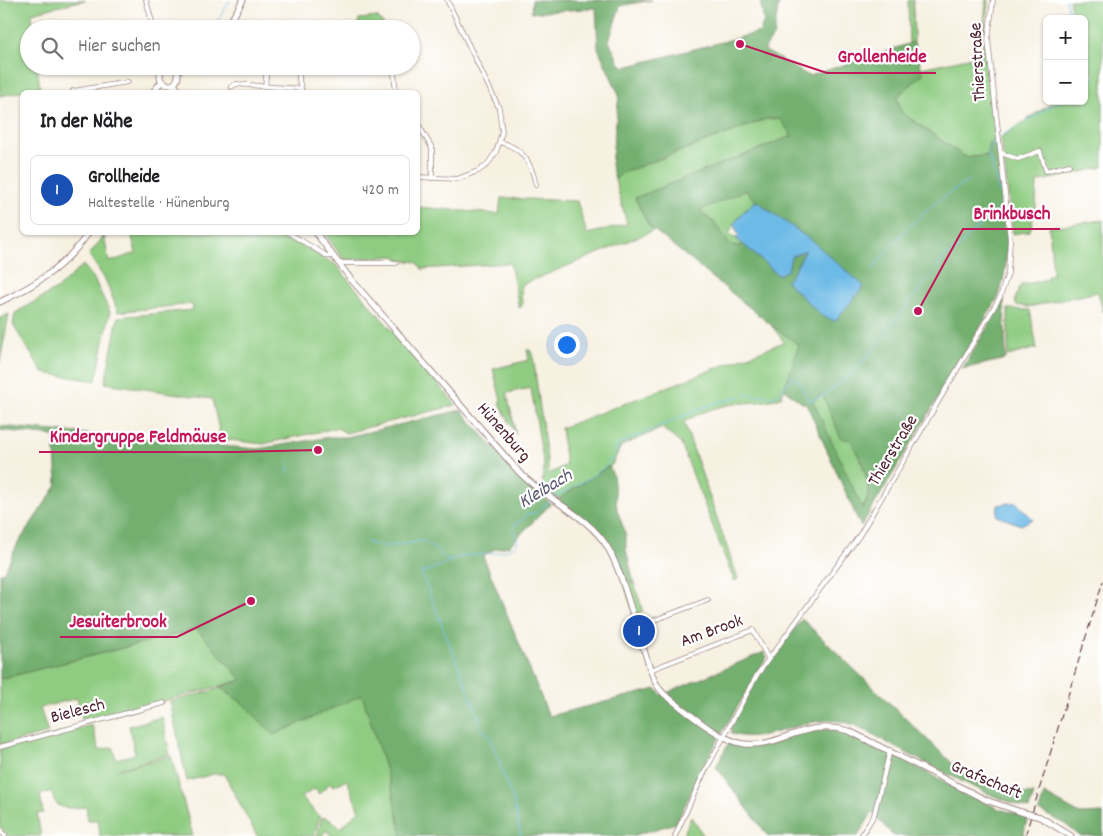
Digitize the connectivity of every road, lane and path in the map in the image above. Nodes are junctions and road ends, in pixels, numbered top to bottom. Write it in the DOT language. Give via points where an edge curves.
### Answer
graph roads {
  1 [pos="146,0"];
  2 [pos="243,0"];
  3 [pos="447,0"];
  4 [pos="993,0"];
  5 [pos="152,20"];
  6 [pos="231,20"];
  7 [pos="161,75"];
  8 [pos="178,75"];
  9 [pos="266,75"];
  10 [pos="300,75"];
  11 [pos="394,75"];
  12 [pos="162,81"];
  13 [pos="128,82"];
  14 [pos="174,84"];
  15 [pos="106,86"];
  16 [pos="265,86"];
  17 [pos="231,87"];
  18 [pos="80,90"];
  19 [pos="107,90"];
  20 [pos="155,90"];
  21 [pos="178,90"];
  22 [pos="294,90"];
  23 [pos="301,90"];
  24 [pos="396,90"];
  25 [pos="420,127"];
  26 [pos="500,142"];
  27 [pos="1001,153"];
  28 [pos="1069,165"];
  29 [pos="420,177"];
  30 [pos="432,178"];
  31 [pos="536,185"];
  32 [pos="86,235"];
  33 [pos="292,235"];
  34 [pos="316,235"];
  35 [pos="332,256"];
  36 [pos="338,263"];
  37 [pos="396,263"];
  38 [pos="0,302"];
  39 [pos="708,600"];
  40 [pos="636,627"];
  41 [pos="768,658"];
  42 [pos="650,670"];
  43 [pos="164,703"];
  44 [pos="723,736"];
  45 [pos="0,747"];
  46 [pos="890,750"];
  47 [pos="0,830"];
  48 [pos="5,836"];
  49 [pos="675,836"];
  50 [pos="861,836"];
  51 [pos="1071,836"];
  1 -- 5 [label="street"];
  2 -- 6 [label="street"];
  3 -- 26 [label="street" via="499,108 502,120"];
  4 -- 27 [label="street, Thierstraße" via="988,40"];
  7 -- 12 [label="street"];
  8 -- 14 [label="street"];
  9 -- 16 [label="street"];
  10 -- 23 [label="street"];
  11 -- 24 [label="street"];
  12 -- 14 [label="street"];
  12 -- 20 [label="street"];
  13 -- 15 [label="street"];
  14 -- 21 [label="street"];
  15 -- 18 [label="street"];
  15 -- 19 [label="street"];
  16 -- 17 [label="street" via="236,84"];
  16 -- 22 [label="street"];
  25 -- 30 [label="street" via="432,148"];
  26 -- 30 [label="street" via="490,161 473,174 457,179"];
  26 -- 31 [label="street" via="515,147 525,156"];
  27 -- 28 [label="street" via="1018,159 1040,151 1046,171"];
  27 -- 41 [label="street, Thierstraße" via="1010,239 1008,273 1000,297 859,536"];
  29 -- 30 [label="street"];
  32 -- 38 [label="street" via="54,271"];
  33 -- 35 [label="street, Hünenburg"];
  34 -- 35 [label="street, Hünenburg"];
  35 -- 36 [label="street, Hünenburg"];
  36 -- 37 [label="street"];
  36 -- 40 [label="street, Hünenburg" via="518,471 590,526 608,548"];
  39 -- 40 [label="street"];
  40 -- 42 [label="street, Hünenburg"];
  41 -- 42 [label="street, Am Brook" via="753,630"];
  41 -- 44 [label="street, Thierstraße"];
  42 -- 44 [label="street, Hünenburg" via="664,694"];
  43 -- 45 [label="street, Bielesch"];
  44 -- 46 [label="street, Grafschaft" via="737,743 753,744 803,730 830,727 849,731"];
  44 -- 49 [label="street, Thierstraße"];
  46 -- 50 [label="street" via="874,815"];
  46 -- 51 [label="street, Grafschaft, bridge" via="986,800 1040,817"];
  47 -- 48 [label="street"];
}
